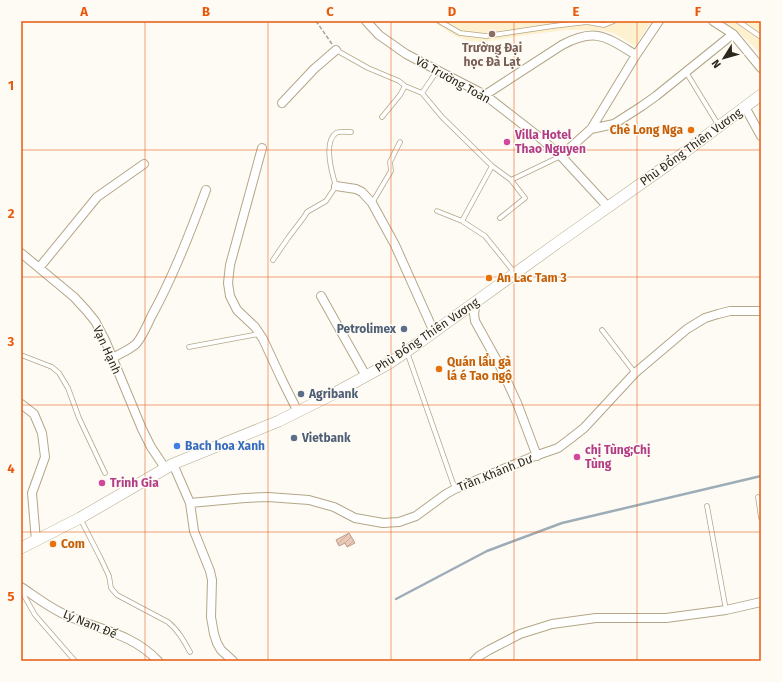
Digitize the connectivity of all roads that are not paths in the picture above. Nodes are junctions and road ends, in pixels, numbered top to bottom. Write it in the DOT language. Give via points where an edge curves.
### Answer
graph roads {
  1 [pos="366,21"];
  2 [pos="439,21"];
  3 [pos="614,21"];
  4 [pos="659,21"];
  5 [pos="713,21"];
  6 [pos="738,21"];
  7 [pos="733,34"];
  8 [pos="761,37"];
  9 [pos="336,50"];
  10 [pos="636,55"];
  11 [pos="761,68"];
  12 [pos="437,70"];
  13 [pos="686,72"];
  14 [pos="406,86"];
  15 [pos="422,93"];
  16 [pos="761,94"];
  17 [pos="484,95"];
  18 [pos="282,103"];
  19 [pos="745,107"];
  20 [pos="382,117"];
  21 [pos="719,126"];
  22 [pos="591,129"];
  23 [pos="352,132"];
  24 [pos="761,136"];
  25 [pos="400,142"];
  26 [pos="262,148"];
  27 [pos="561,156"];
  28 [pos="144,164"];
  29 [pos="492,166"];
  30 [pos="511,180"];
  31 [pos="336,186"];
  32 [pos="206,190"];
  33 [pos="372,203"];
  34 [pos="608,207"];
  35 [pos="437,211"];
  36 [pos="500,218"];
  37 [pos="462,221"];
  38 [pos="21,253"];
  39 [pos="273,260"];
  40 [pos="39,268"];
  41 [pos="515,274"];
  42 [pos="321,296"];
  43 [pos="476,302"];
  44 [pos="761,311"];
  45 [pos="602,330"];
  46 [pos="434,332"];
  47 [pos="260,334"];
  48 [pos="189,347"];
  49 [pos="407,351"];
  50 [pos="21,355"];
  51 [pos="112,358"];
  52 [pos="635,373"];
  53 [pos="366,376"];
  54 [pos="21,404"];
  55 [pos="298,412"];
  56 [pos="537,456"];
  57 [pos="169,466"];
  58 [pos="105,473"];
  59 [pos="455,489"];
  60 [pos="758,497"];
  61 [pos="190,503"];
  62 [pos="707,506"];
  63 [pos="80,518"];
  64 [pos="761,518"];
  65 [pos="36,540"];
  66 [pos="21,548"];
  67 [pos="21,589"];
  68 [pos="761,602"];
  69 [pos="726,610"];
  70 [pos="190,652"];
  71 [pos="75,661"];
  72 [pos="158,661"];
  73 [pos="233,661"];
  74 [pos="474,661"];
  1 -- 12 [label="street, Võ Trường Toản" via="406,54"];
  2 -- 3 [label="lane" via="460,33 486,36 553,26 588,22 604,24"];
  4 -- 10 [label="street"];
  5 -- 7 [label="street"];
  6 -- 8 [label="lane"];
  7 -- 11 [label="street"];
  7 -- 13 [label="street"];
  9 -- 14 [label="lane"];
  9 -- 18 [label="street"];
  10 -- 17 [label="street" via="605,37 588,35 562,45"];
  10 -- 22 [label="street"];
  12 -- 15 [label="lane"];
  12 -- 17 [label="street, Võ Trường Toản"];
  13 -- 21 [label="lane"];
  13 -- 22 [label="street" via="614,124"];
  14 -- 15 [label="lane"];
  14 -- 20 [label="lane"];
  15 -- 29 [label="lane" via="442,117"];
  16 -- 19 [label="main road, Phù Đổng Thiên Vương"];
  17 -- 27 [label="street, Võ Trường Toản"];
  19 -- 21 [label="main road, Phù Đổng Thiên Vương"];
  19 -- 24 [label="street"];
  21 -- 34 [label="main road, Phù Đổng Thiên Vương"];
  22 -- 27 [label="street"];
  23 -- 31 [label="lane" via="338,132 330,143 329,154"];
  25 -- 33 [label="lane" via="390,162 391,171"];
  26 -- 47 [label="street" via="230,265 228,283 230,296 237,310"];
  27 -- 30 [label="lane"];
  27 -- 34 [label="street, Võ Trường Toản"];
  28 -- 40 [label="street" via="97,197"];
  29 -- 30 [label="lane"];
  29 -- 37 [label="lane"];
  30 -- 36 [label="lane" via="525,198"];
  31 -- 33 [label="street" via="356,189"];
  31 -- 39 [label="lane" via="326,201 307,212"];
  32 -- 51 [label="street" via="187,240 143,333 137,343"];
  33 -- 46 [label="street" via="395,245"];
  34 -- 41 [label="main road, Phù Đổng Thiên Vương"];
  35 -- 37 [label="lane"];
  37 -- 41 [label="lane" via="485,236"];
  38 -- 40 [label="street, Vạn Hạnh"];
  40 -- 51 [label="street, Vạn Hạnh" via="74,297 95,321"];
  41 -- 43 [label="main road, Phù Đổng Thiên Vương"];
  42 -- 53 [label="street"];
  43 -- 46 [label="main road, Phù Đổng Thiên Vương"];
  43 -- 56 [label="street" via="475,321 517,403"];
  44 -- 52 [label="street, Trần Khánh Dư" via="730,311 705,318 687,329"];
  45 -- 52 [label="lane"];
  46 -- 49 [label="main road, Phù Đổng Thiên Vương"];
  47 -- 48 [label="lane"];
  47 -- 55 [label="street"];
  49 -- 53 [label="main road, Phù Đổng Thiên Vương"];
  49 -- 59 [label="lane"];
  50 -- 58 [label="lane" via="52,367 59,373"];
  51 -- 57 [label="street, Vạn Hạnh" via="142,429 152,447"];
  52 -- 56 [label="street, Trần Khánh Dư" via="570,440"];
  53 -- 55 [label="main road, Phù Đổng Thiên Vương"];
  54 -- 65 [label="street" via="34,414 42,433 45,457 32,494"];
  55 -- 57 [label="main road, Phù Đổng Thiên Vương"];
  56 -- 59 [label="street, Trần Khánh Dư"];
  57 -- 61 [label="street"];
  57 -- 63 [label="main road, Phù Đổng Thiên Vương"];
  59 -- 61 [label="street, Trần Khánh Dư" via="416,516 399,522 383,523 355,518 334,507 309,500 268,497"];
  60 -- 64 [label="lane"];
  61 -- 73 [label="street" via="194,531 212,580 211,617 214,634 217,643"];
  62 -- 69 [label="lane"];
  63 -- 65 [label="main road, Phù Đổng Thiên Vương"];
  63 -- 70 [label="lane" via="109,576 114,592 174,626"];
  65 -- 66 [label="main road, Phù Đổng Thiên Vương"];
  67 -- 71 [label="lane" via="35,615"];
  67 -- 72 [label="street, Lý Nam Đế" via="68,616 137,643"];
  68 -- 69 [label="street"];
  69 -- 74 [label="street" via="666,618 596,618 552,624 520,634"];
}
